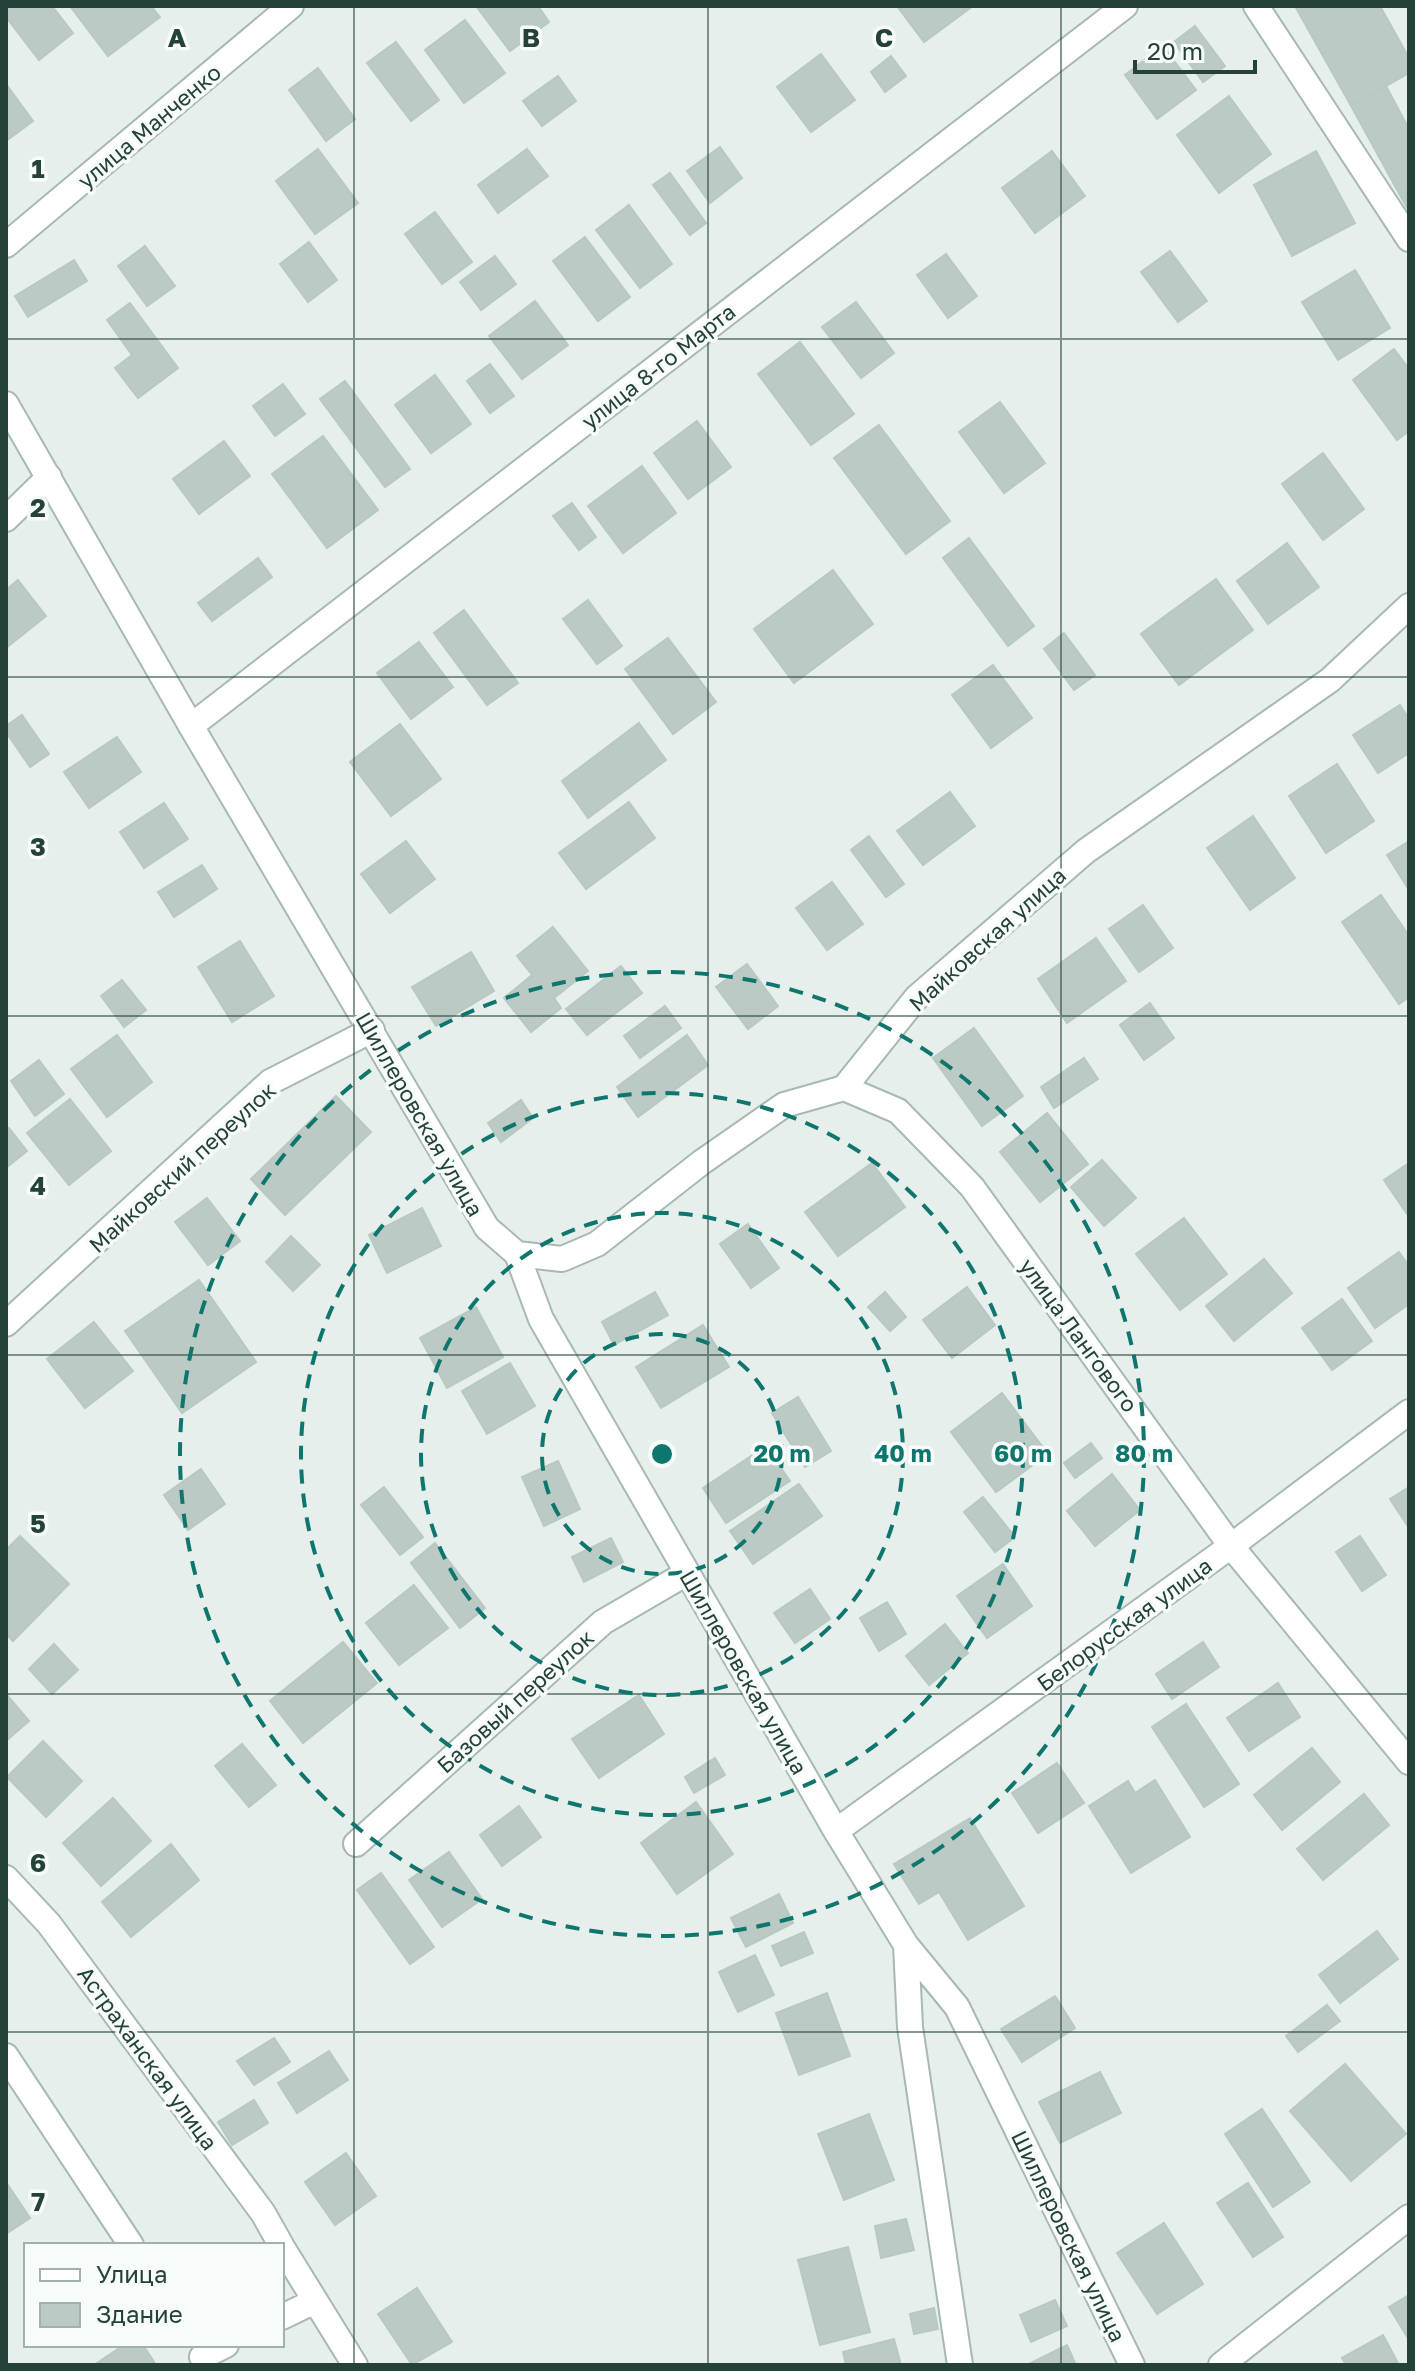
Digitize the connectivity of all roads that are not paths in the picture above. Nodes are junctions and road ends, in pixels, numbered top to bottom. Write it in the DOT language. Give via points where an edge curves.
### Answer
graph roads {
  1 [pos="291,6"];
  2 [pos="1125,6"];
  3 [pos="1256,6"];
  4 [pos="1409,239"];
  5 [pos="6,245"];
  6 [pos="6,404"];
  7 [pos="49,477"];
  8 [pos="6,519"];
  9 [pos="1409,606"];
  10 [pos="191,726"];
  11 [pos="372,1030"];
  12 [pos="844,1088"];
  13 [pos="517,1254"];
  14 [pos="6,1324"];
  15 [pos="1409,1412"];
  16 [pos="1231,1546"];
  17 [pos="687,1573"];
  18 [pos="1409,1762"];
  19 [pos="836,1831"];
  20 [pos="356,1844"];
  21 [pos="6,1878"];
  22 [pos="906,1945"];
  23 [pos="6,2056"];
  24 [pos="1409,2217"];
  25 [pos="130,2243"];
  26 [pos="279,2243"];
  27 [pos="284,2251"];
  28 [pos="313,2302"];
  29 [pos="284,2316"];
  30 [pos="221,2347"];
  31 [pos="201,2356"];
  32 [pos="355,2365"];
  33 [pos="960,2365"];
  34 [pos="1132,2365"];
  35 [pos="1221,2365"];
  1 -- 5 [label="street, улица Манченко"];
  2 -- 10 [label="street, улица 8-го Марта"];
  3 -- 4 [label="street"];
  6 -- 7 [label="street, Шиллеровская улица"];
  7 -- 8 [label="street"];
  7 -- 10 [label="street, Шиллеровская улица"];
  9 -- 12 [label="street, Майковская улица" via="1330,680 1086,851 917,997"];
  10 -- 11 [label="street, Шиллеровская улица"];
  11 -- 13 [label="street, Шиллеровская улица" via="487,1228"];
  11 -- 14 [label="street, Майковский переулок" via="270,1082"];
  12 -- 13 [label="street" via="784,1105 597,1244 562,1259"];
  12 -- 16 [label="street, улица Лангового" via="898,1111 972,1187"];
  13 -- 17 [label="street, Шиллеровская улица" via="541,1319"];
  15 -- 16 [label="street, Белорусская улица"];
  16 -- 18 [label="street, улица Лангового"];
  16 -- 19 [label="street, Белорусская улица"];
  17 -- 19 [label="street, Шиллеровская улица"];
  17 -- 20 [label="street, Базовый переулок" via="603,1622"];
  19 -- 22 [label="street, Шиллеровская улица"];
  21 -- 26 [label="street, Астраханская улица" via="49,1924 263,2213"];
  22 -- 33 [label="street, Шиллеровская улица" via="910,2027"];
  22 -- 34 [label="street, Шиллеровская улица" via="957,2007"];
  23 -- 25 [label="street"];
  24 -- 35 [label="street"];
  27 -- 28 [label="street, Астраханская улица"];
  28 -- 29 [label="street"];
  28 -- 32 [label="street, Астраханская улица"];
  30 -- 31 [label="street"];
}
